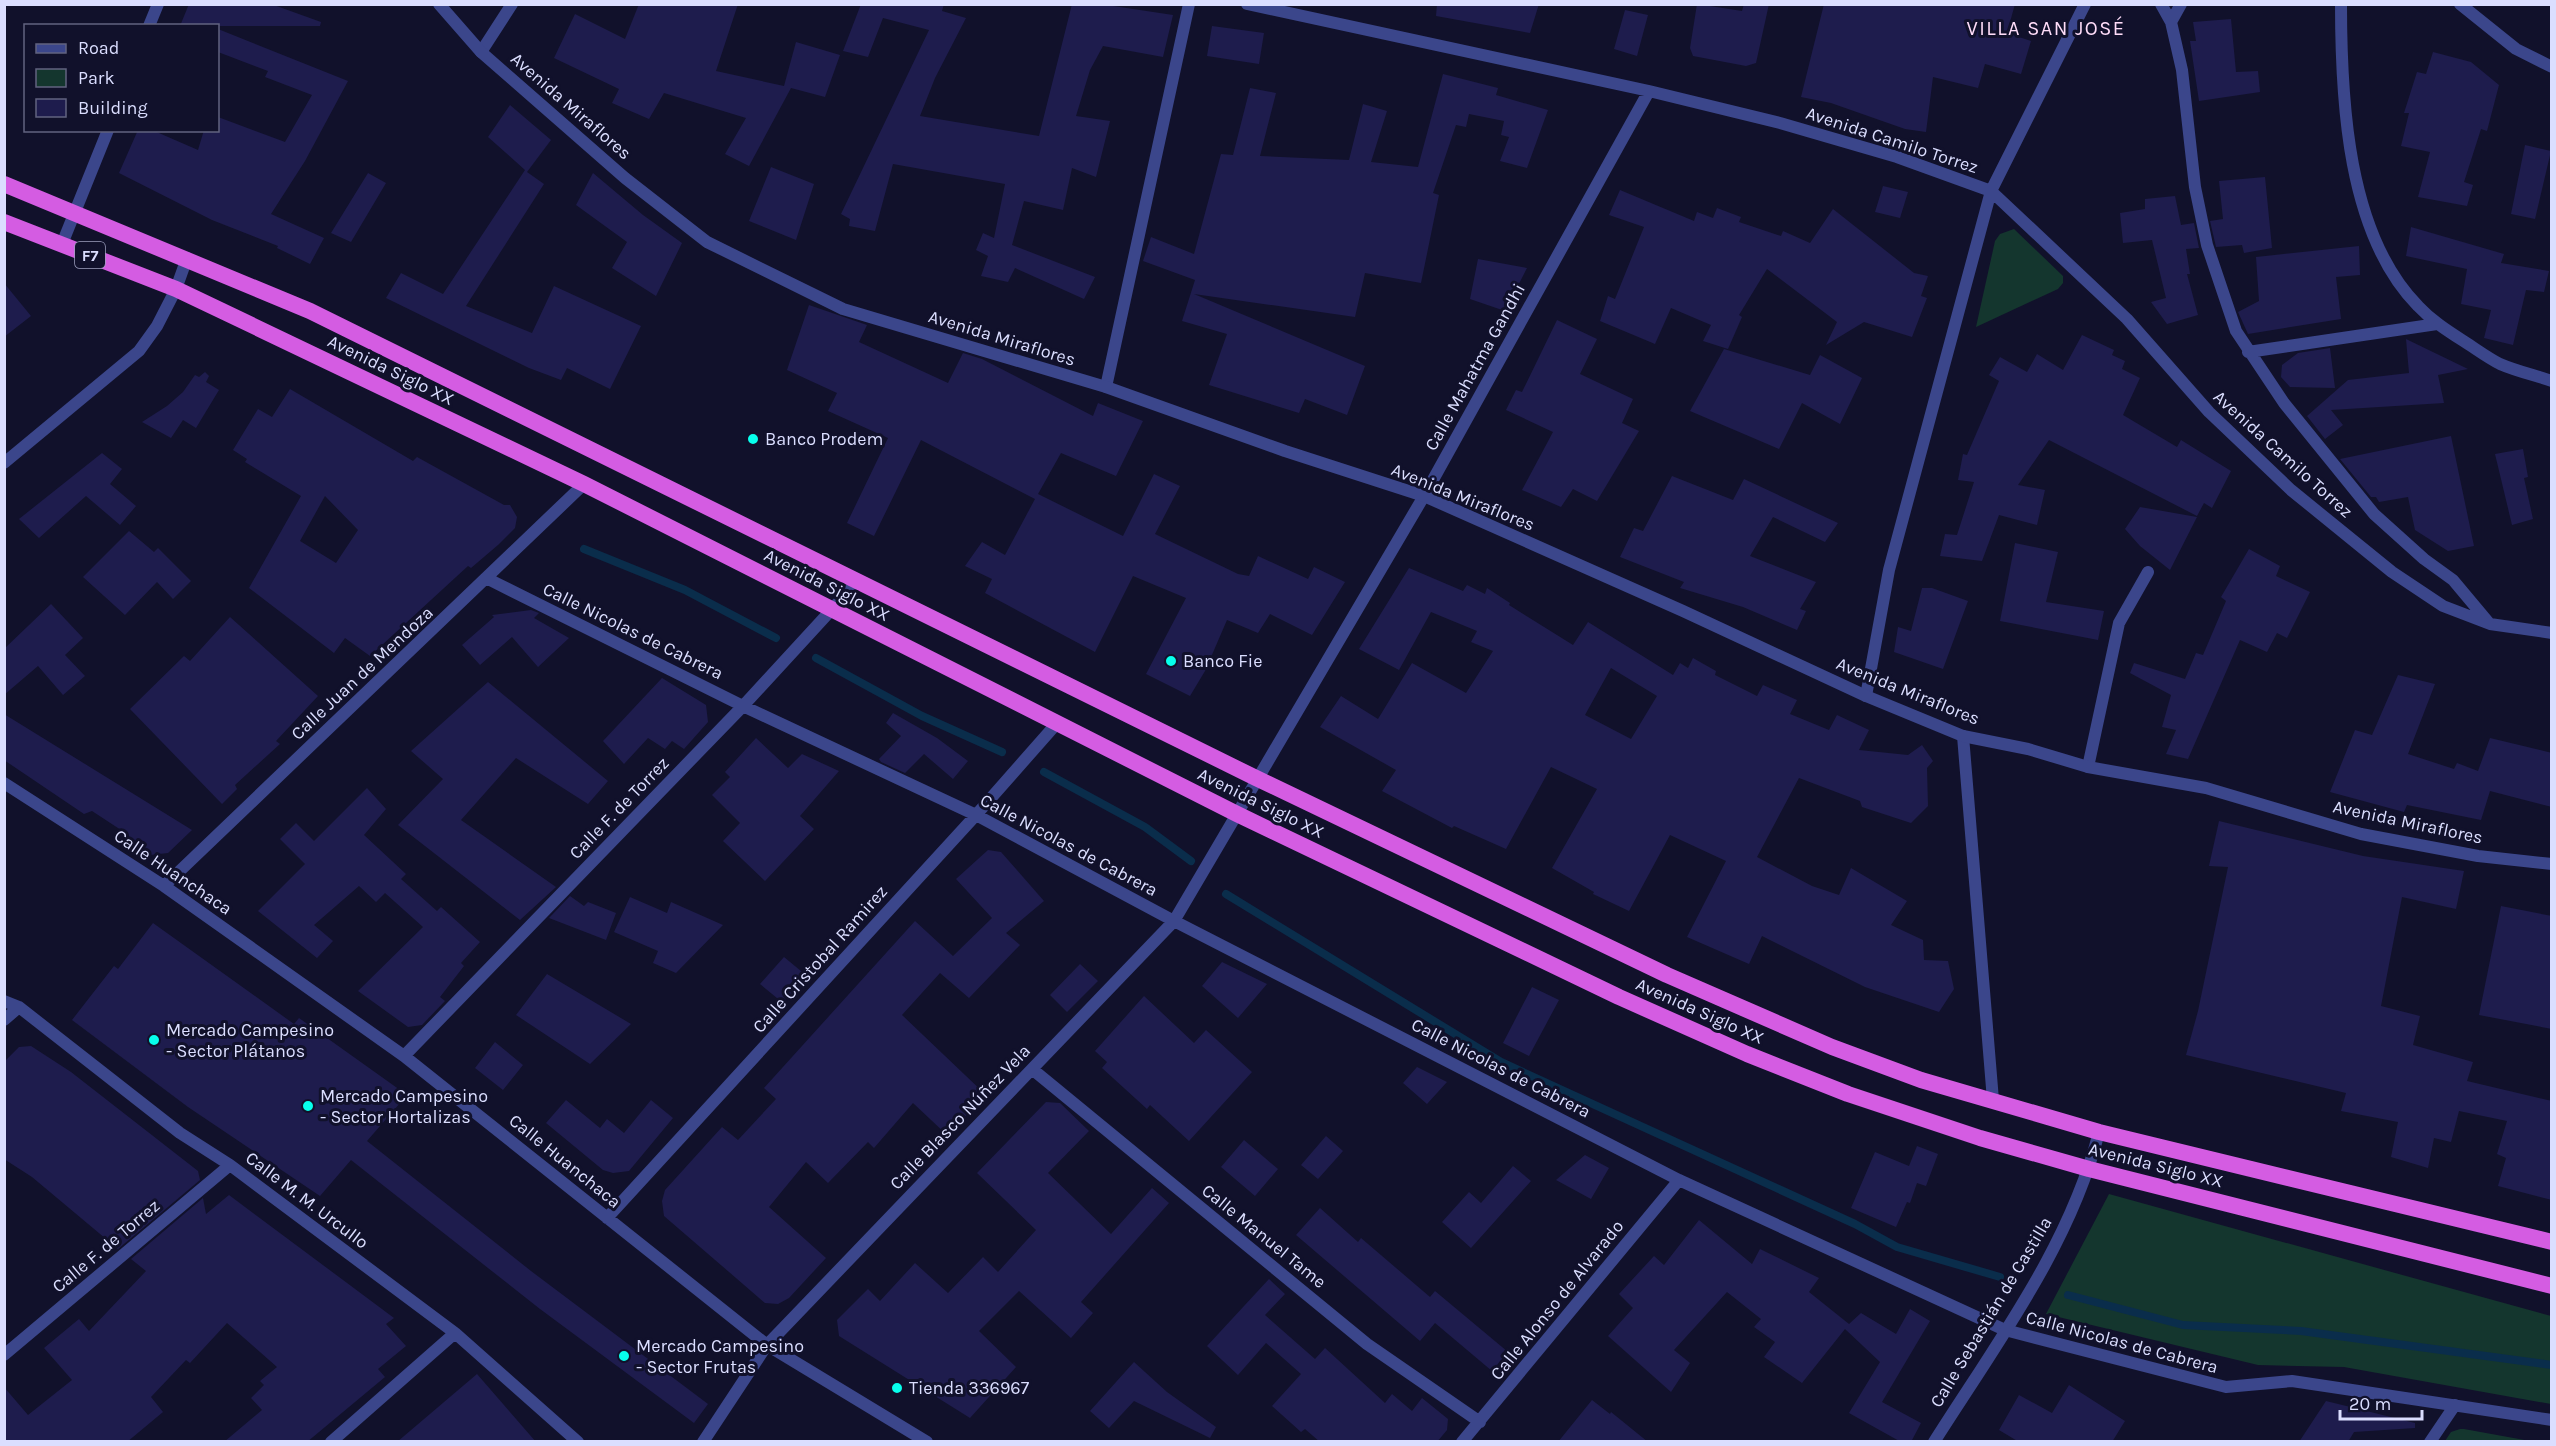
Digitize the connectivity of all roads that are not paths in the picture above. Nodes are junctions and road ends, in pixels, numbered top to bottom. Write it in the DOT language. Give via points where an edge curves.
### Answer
graph roads {
  1 [pos="158,4"];
  2 [pos="439,4"];
  3 [pos="512,4"];
  4 [pos="1189,4"];
  5 [pos="1246,4"];
  6 [pos="2085,4"];
  7 [pos="2161,4"];
  8 [pos="2181,4"];
  9 [pos="2341,4"];
  10 [pos="2462,5"];
  11 [pos="2171,22"];
  12 [pos="150,24"];
  13 [pos="482,52"];
  14 [pos="2552,67"];
  15 [pos="1649,91"];
  16 [pos="107,132"];
  17 [pos="4,184"];
  18 [pos="1991,191"];
  19 [pos="75,213"];
  20 [pos="4,222"];
  21 [pos="62,244"];
  22 [pos="187,258"];
  23 [pos="176,289"];
  24 [pos="2437,324"];
  25 [pos="2248,352"];
  26 [pos="2552,381"];
  27 [pos="1106,387"];
  28 [pos="4,463"];
  29 [pos="584,484"];
  30 [pos="1424,496"];
  31 [pos="2148,572"];
  32 [pos="488,579"];
  33 [pos="857,582"];
  34 [pos="832,610"];
  35 [pos="2490,624"];
  36 [pos="2552,633"];
  37 [pos="1866,696"];
  38 [pos="743,706"];
  39 [pos="1058,722"];
  40 [pos="1963,736"];
  41 [pos="2088,766"];
  42 [pos="1256,778"];
  43 [pos="4,783"];
  44 [pos="1237,814"];
  45 [pos="976,815"];
  46 [pos="2552,864"];
  47 [pos="164,886"];
  48 [pos="1173,921"];
  49 [pos="4,1001"];
  50 [pos="19,1007"];
  51 [pos="4,1020"];
  52 [pos="404,1056"];
  53 [pos="1032,1069"];
  54 [pos="1993,1100"];
  55 [pos="2099,1132"];
  56 [pos="230,1165"];
  57 [pos="2089,1169"];
  58 [pos="1679,1180"];
  59 [pos="607,1218"];
  60 [pos="2552,1242"];
  61 [pos="2552,1286"];
  62 [pos="2006,1330"];
  63 [pos="455,1333"];
  64 [pos="767,1345"];
  65 [pos="4,1355"];
  66 [pos="2455,1405"];
  67 [pos="2552,1420"];
  68 [pos="1480,1422"];
  69 [pos="331,1442"];
  70 [pos="578,1442"];
  71 [pos="703,1442"];
  72 [pos="927,1442"];
  73 [pos="1462,1442"];
  74 [pos="1934,1442"];
  75 [pos="2430,1442"];
  1 -- 12 [label="street"];
  2 -- 13 [label="street, Avenida Miraflores"];
  3 -- 13 [label="street"];
  4 -- 27 [label="street"];
  5 -- 15 [label="street, Avenida Camilo Torrez"];
  6 -- 18 [label="street"];
  7 -- 11 [label="street"];
  8 -- 11 [label="street"];
  9 -- 24 [label="street" via="2341,54 2350,146 2366,215 2392,273"];
  10 -- 14 [label="street" via="2517,49"];
  11 -- 25 [label="street" via="2182,70 2195,187 2207,245 2221,295"];
  13 -- 27 [label="street, Avenida Miraflores" via="626,178 707,242 843,309"];
  15 -- 18 [label="street, Avenida Camilo Torrez" via="1780,123 1886,154"];
  15 -- 30 [label="street, Calle Mahatma Gandhi"];
  16 -- 19 [label="street"];
  17 -- 19 [label="highway, Avenida Siglo XX / F7"];
  18 -- 35 [label="street, Avenida Camilo Torrez" via="2127,319 2209,412 2291,490 2392,572 2443,606"];
  18 -- 37 [label="street" via="1889,570"];
  19 -- 21 [label="street"];
  19 -- 22 [label="highway, Avenida Siglo XX / F7"];
  20 -- 21 [label="highway, Avenida Siglo XX / F7"];
  21 -- 23 [label="highway, Avenida Siglo XX / F7"];
  22 -- 23 [label="street"];
  22 -- 33 [label="highway, Avenida Siglo XX" via="310,311"];
  23 -- 28 [label="street" via="139,351"];
  23 -- 29 [label="highway, Avenida Siglo XX"];
  24 -- 25 [label="street"];
  24 -- 26 [label="street" via="2498,363"];
  25 -- 35 [label="street" via="2374,514 2454,580"];
  27 -- 30 [label="street, Avenida Miraflores"];
  29 -- 32 [label="street, Calle Juan de Mendoza"];
  29 -- 34 [label="highway, Avenida Siglo XX"];
  30 -- 37 [label="street, Avenida Miraflores"];
  30 -- 42 [label="street, Calle Mahatma Gandhi"];
  31 -- 41 [label="street" via="2119,623"];
  32 -- 38 [label="street, Calle Nicolas de Cabrera"];
  32 -- 47 [label="street, Calle Juan de Mendoza"];
  33 -- 34 [label="street, Calle F. de Torrez"];
  33 -- 42 [label="highway, Avenida Siglo XX"];
  34 -- 38 [label="street, Calle F. de Torrez"];
  34 -- 39 [label="highway, Avenida Siglo XX"];
  35 -- 36 [label="street, Avenida Camilo Torrez"];
  37 -- 40 [label="street, Avenida Miraflores"];
  38 -- 45 [label="street, Calle Nicolas de Cabrera"];
  38 -- 52 [label="street, Calle F. de Torrez"];
  39 -- 44 [label="highway, Avenida Siglo XX"];
  39 -- 45 [label="street, Calle Cristobal Ramirez"];
  40 -- 41 [label="street, Avenida Miraflores"];
  40 -- 54 [label="street"];
  41 -- 46 [label="street, Avenida Miraflores" via="2206,789 2361,834 2478,856"];
  42 -- 44 [label="street, Calle Mahatma Gandhi"];
  42 -- 54 [label="highway, Avenida Siglo XX" via="1667,975 1921,1080"];
  43 -- 47 [label="street, Calle Huanchaca"];
  44 -- 48 [label="street, Calle Blasco Núñez Vela"];
  44 -- 57 [label="highway, Avenida Siglo XX" via="1608,992 1748,1054 1927,1121"];
  45 -- 48 [label="street, Calle Nicolas de Cabrera"];
  45 -- 59 [label="street, Calle Cristobal Ramirez"];
  47 -- 52 [label="street, Calle Huanchaca"];
  48 -- 53 [label="street, Calle Blasco Núñez Vela"];
  48 -- 58 [label="street, Calle Nicolas de Cabrera"];
  49 -- 50 [label="street, Calle M. M. Urcullo"];
  50 -- 51 [label="street"];
  50 -- 56 [label="street, Calle M. M. Urcullo" via="180,1132"];
  52 -- 59 [label="street, Calle Huanchaca"];
  53 -- 64 [label="street, Calle Blasco Núñez Vela"];
  53 -- 68 [label="street, Calle Manuel Tame" via="1367,1344"];
  54 -- 55 [label="highway, Avenida Siglo XX"];
  55 -- 57 [label="street, Calle Sebastián de Castilla"];
  55 -- 60 [label="highway, Avenida Siglo XX"];
  56 -- 63 [label="street, Calle M. M. Urcullo"];
  56 -- 65 [label="street, Calle F. de Torrez"];
  57 -- 61 [label="highway, Avenida Siglo XX"];
  57 -- 62 [label="street, Calle Sebastián de Castilla" via="2059,1238"];
  58 -- 62 [label="street, Calle Nicolas de Cabrera"];
  58 -- 68 [label="street, Calle Alonso de Alvarado"];
  59 -- 64 [label="street, Calle Huanchaca"];
  62 -- 66 [label="street, Calle Nicolas de Cabrera" via="2226,1387 2292,1382"];
  62 -- 74 [label="street, Calle Sebastián de Castilla"];
  63 -- 69 [label="street"];
  63 -- 70 [label="street, Calle M. M. Urcullo"];
  64 -- 71 [label="street, Calle Blasco Núñez Vela"];
  64 -- 72 [label="street, Calle Huanchaca"];
  66 -- 67 [label="street, Calle Nicolas de Cabrera"];
  66 -- 75 [label="street"];
  68 -- 73 [label="street, Calle Alonso de Alvarado"];
}
